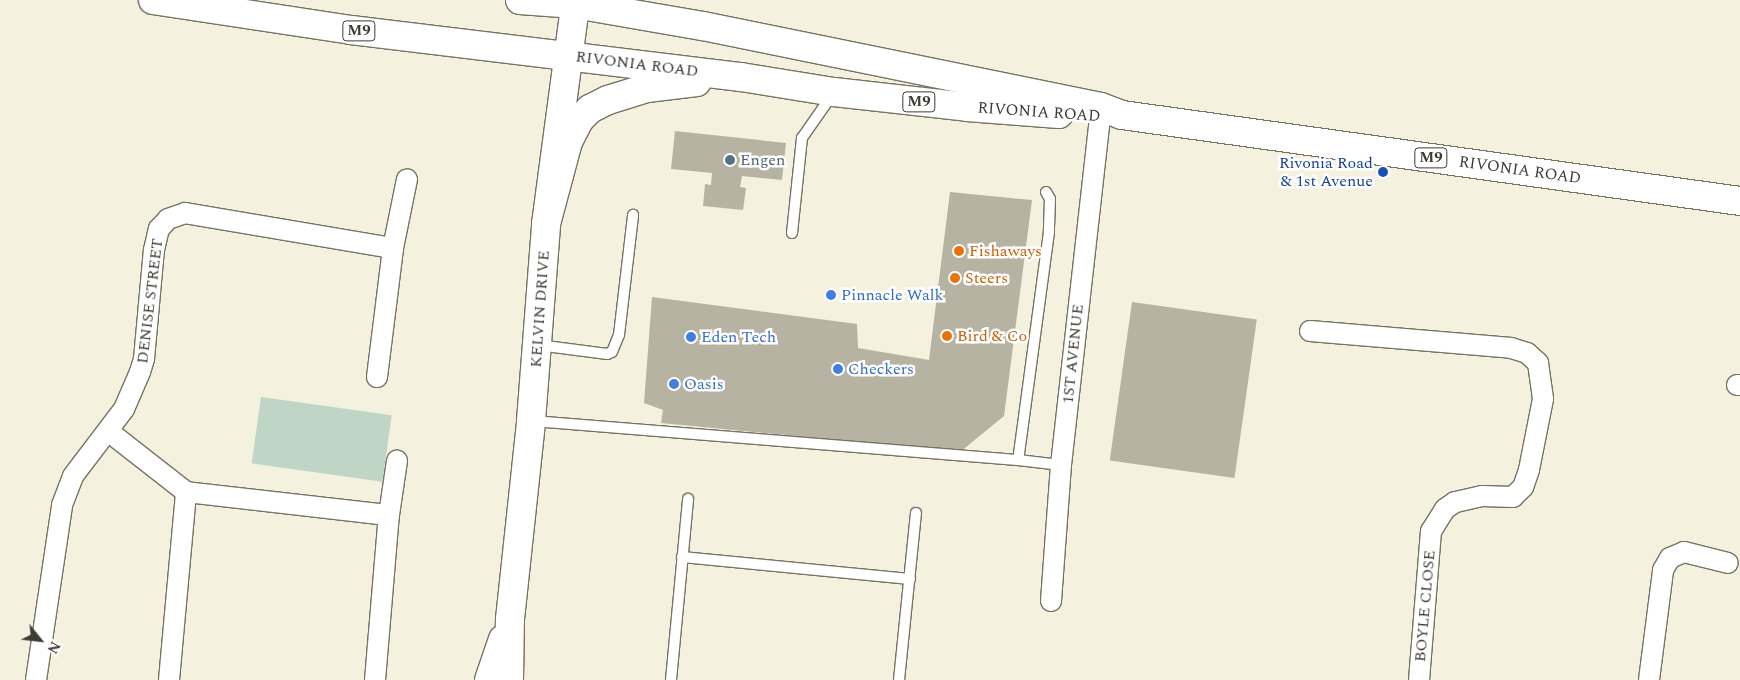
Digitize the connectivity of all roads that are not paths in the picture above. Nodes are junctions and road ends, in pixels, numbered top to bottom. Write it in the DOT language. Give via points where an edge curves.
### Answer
graph roads {
  1 [pos="153,0"];
  2 [pos="520,0"];
  3 [pos="575,2"];
  4 [pos="567,55"];
  5 [pos="741,77"];
  6 [pos="834,92"];
  7 [pos="1107,113"];
  8 [pos="407,179"];
  9 [pos="1046,192"];
  10 [pos="1740,202"];
  11 [pos="633,215"];
  12 [pos="546,224"];
  13 [pos="792,233"];
  14 [pos="393,248"];
  15 [pos="1310,331"];
  16 [pos="537,345"];
  17 [pos="377,377"];
  18 [pos="531,421"];
  19 [pos="108,431"];
  20 [pos="1018,460"];
  21 [pos="397,461"];
  22 [pos="1061,465"];
  23 [pos="186,492"];
  24 [pos="688,499"];
  25 [pos="916,513"];
  26 [pos="389,516"];
  27 [pos="682,557"];
  28 [pos="1728,563"];
  29 [pos="910,579"];
  30 [pos="1051,601"];
  31 [pos="510,618"];
  32 [pos="36,680"];
  33 [pos="169,680"];
  34 [pos="375,680"];
  35 [pos="489,680"];
  36 [pos="509,680"];
  37 [pos="671,680"];
  38 [pos="899,680"];
  39 [pos="1419,680"];
  40 [pos="1649,680"];
  1 -- 4 [label="main road, RIVONIA ROAD / M9" via="351,30"];
  2 -- 3 [label="main road, RIVONIA ROAD / M9"];
  3 -- 4 [label="main road, KELVIN DRIVE"];
  3 -- 7 [label="main road, RIVONIA ROAD / M9" via="703,26"];
  4 -- 5 [label="main road, RIVONIA ROAD / M9"];
  4 -- 12 [label="main road, KELVIN DRIVE"];
  5 -- 6 [label="main road, RIVONIA ROAD / M9"];
  5 -- 12 [label="main road" via="647,88 590,109 579,120 568,142"];
  6 -- 7 [label="main road, RIVONIA ROAD / M9" via="967,107"];
  6 -- 13 [label="lane" via="802,138"];
  7 -- 10 [label="main road, RIVONIA ROAD / M9"];
  7 -- 22 [label="street, 1ST AVENUE"];
  8 -- 14 [label="street"];
  9 -- 20 [label="lane" via="1050,200 1048,232"];
  11 -- 16 [label="lane" via="618,335 612,352"];
  12 -- 16 [label="main road, KELVIN DRIVE"];
  14 -- 17 [label="street"];
  14 -- 19 [label="street, DENISE STREET" via="185,213 168,218 159,229 154,250 144,359 124,409"];
  15 -- 39 [label="street, BOYLE CLOSE" via="1511,348 1527,353 1538,363 1543,399 1529,470 1522,487 1513,497 1482,496 1455,502 1445,509 1431,531"];
  16 -- 18 [label="main road, KELVIN DRIVE"];
  18 -- 20 [label="lane"];
  18 -- 31 [label="main road, KELVIN DRIVE"];
  19 -- 23 [label="street"];
  19 -- 32 [label="street, DENISE STREET" via="73,476 62,505"];
  20 -- 22 [label="lane"];
  21 -- 26 [label="street"];
  22 -- 30 [label="street, 1ST AVENUE"];
  23 -- 26 [label="street"];
  23 -- 33 [label="street"];
  24 -- 27 [label="lane"];
  25 -- 29 [label="lane"];
  26 -- 34 [label="street"];
  27 -- 29 [label="lane"];
  27 -- 37 [label="lane"];
  28 -- 40 [label="street" via="1684,552 1670,558 1664,570"];
  29 -- 38 [label="lane"];
  31 -- 35 [label="main road, KELVIN DRIVE"];
  31 -- 36 [label="main road, KELVIN DRIVE"];
}
